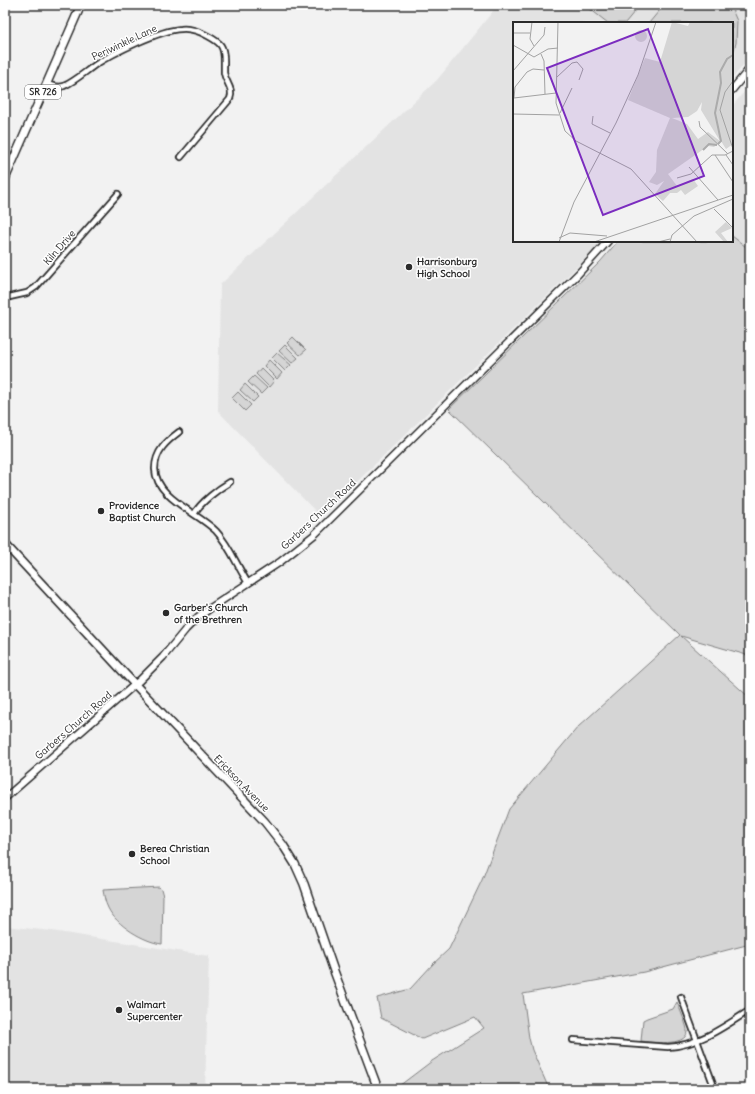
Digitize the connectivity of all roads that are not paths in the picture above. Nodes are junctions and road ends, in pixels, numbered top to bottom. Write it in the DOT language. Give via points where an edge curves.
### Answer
graph roads {
  1 [pos="81,5"];
  2 [pos="750,68"];
  3 [pos="46,84"];
  4 [pos="733,89"];
  5 [pos="181,158"];
  6 [pos="5,179"];
  7 [pos="118,194"];
  8 [pos="607,242"];
  9 [pos="5,298"];
  10 [pos="179,432"];
  11 [pos="230,482"];
  12 [pos="194,514"];
  13 [pos="5,544"];
  14 [pos="248,584"];
  15 [pos="135,684"];
  16 [pos="5,798"];
  17 [pos="681,997"];
  18 [pos="750,1010"];
  19 [pos="573,1040"];
  20 [pos="696,1041"];
  21 [pos="378,1089"];
  22 [pos="715,1089"];
  1 -- 3 [label="main road, SR 726"];
  2 -- 4 [label="street"];
  3 -- 5 [label="street, Periwinkle Lane" via="63,86 123,50 177,29 195,30 214,39 223,49 224,74 232,96"];
  3 -- 6 [label="main road, SR 726"];
  7 -- 9 [label="street, Kiln Drive" via="36,287 28,293"];
  8 -- 14 [label="street, Garbers Church Road" via="573,279 325,524"];
  10 -- 12 [label="street" via="167,441 160,451 156,461 156,472 166,493"];
  11 -- 12 [label="street" via="203,502"];
  12 -- 14 [label="street" via="210,525 223,539"];
  13 -- 15 [label="main road, Erickson Avenue"];
  14 -- 15 [label="street, Garbers Church Road" via="198,617"];
  15 -- 16 [label="street, Garbers Church Road"];
  15 -- 21 [label="main road, Erickson Avenue" via="276,834 287,851 311,903"];
  17 -- 20 [label="street"];
  18 -- 20 [label="street"];
  19 -- 20 [label="street" via="668,1047"];
  20 -- 22 [label="street"];
}
